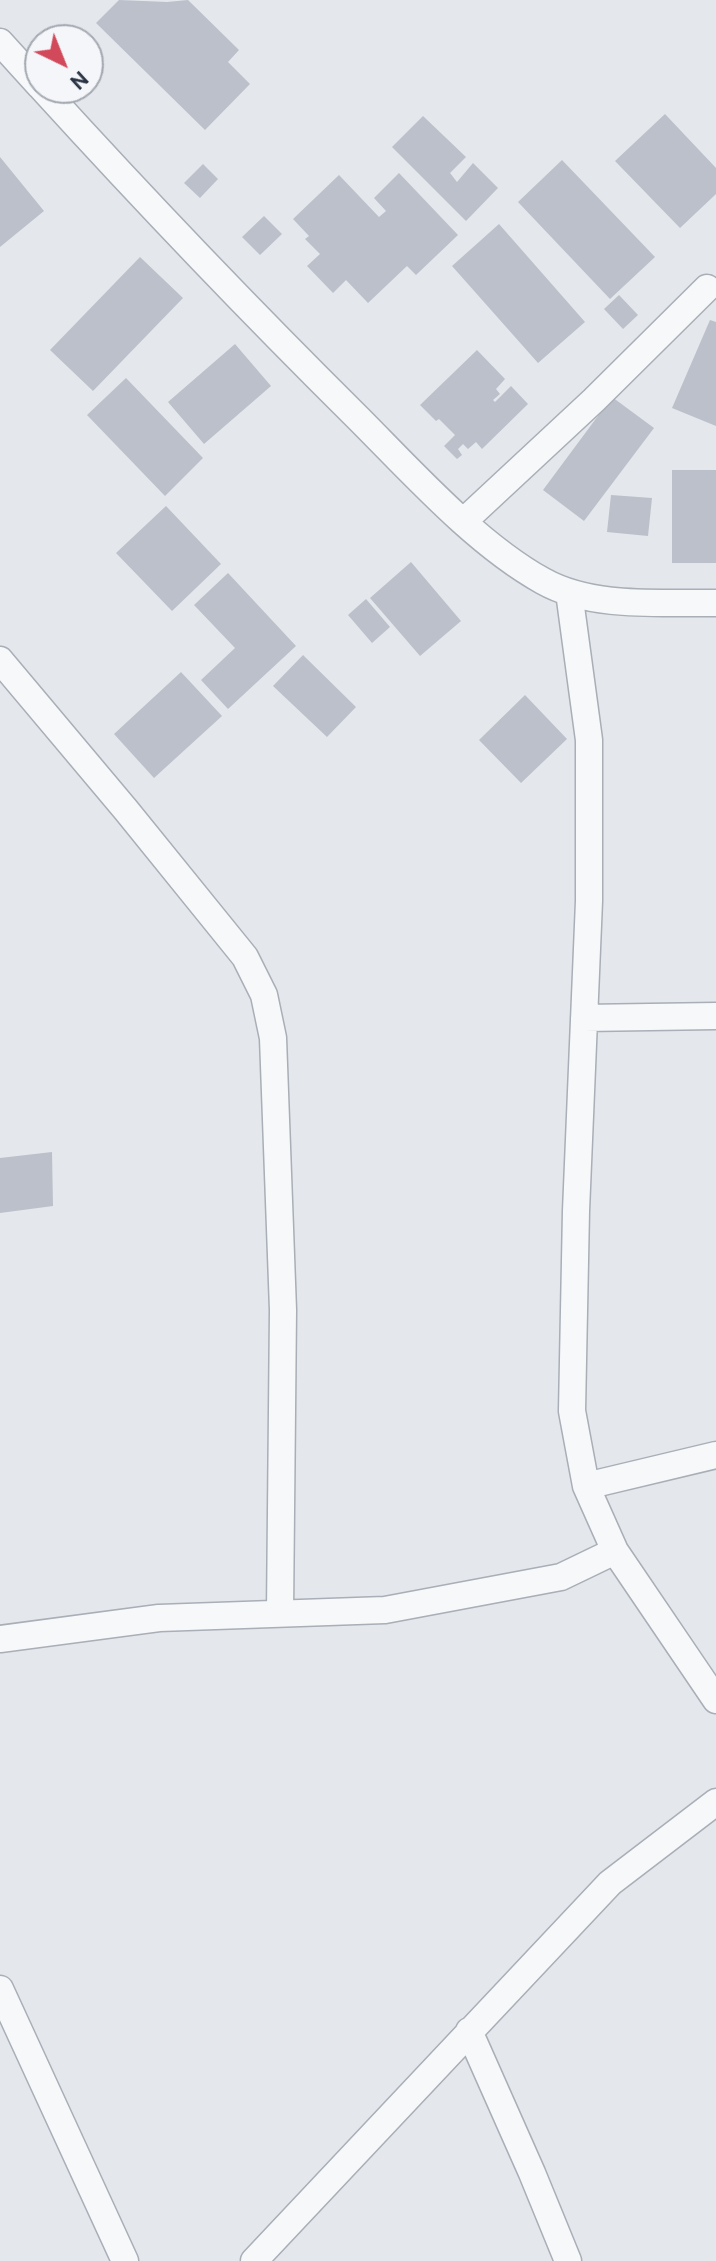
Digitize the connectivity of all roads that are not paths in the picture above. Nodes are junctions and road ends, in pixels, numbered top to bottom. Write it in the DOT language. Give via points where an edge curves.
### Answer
graph roads {
  1 [pos="0,42"];
  2 [pos="24,68"];
  3 [pos="57,104"];
  4 [pos="707,288"];
  5 [pos="464,521"];
  6 [pos="569,592"];
  7 [pos="716,603"];
  8 [pos="0,660"];
  9 [pos="716,1016"];
  10 [pos="584,1018"];
  11 [pos="716,1455"];
  12 [pos="586,1486"];
  13 [pos="615,1551"];
  14 [pos="280,1612"];
  15 [pos="0,1639"];
  16 [pos="716,1700"];
  17 [pos="716,1802"];
  18 [pos="0,1989"];
  19 [pos="6,2020"];
  20 [pos="469,2031"];
  21 [pos="125,2261"];
  22 [pos="254,2261"];
  23 [pos="568,2261"];
  1 -- 2 [label="street"];
  3 -- 5 [label="street" via="244,305"];
  4 -- 5 [label="street"];
  5 -- 6 [label="street" via="531,573"];
  6 -- 7 [label="street" via="615,600"];
  6 -- 10 [label="street" via="589,740"];
  8 -- 14 [label="street" via="245,957 264,995 273,1038 283,1310"];
  9 -- 10 [label="street"];
  10 -- 12 [label="street" via="572,1411"];
  11 -- 12 [label="street"];
  12 -- 13 [label="street"];
  13 -- 14 [label="street" via="561,1577 385,1610"];
  13 -- 16 [label="street"];
  14 -- 15 [label="street" via="159,1618"];
  17 -- 20 [label="street" via="610,1883"];
  18 -- 19 [label="street"];
  19 -- 21 [label="street"];
  20 -- 22 [label="street"];
  20 -- 23 [label="street"];
}
